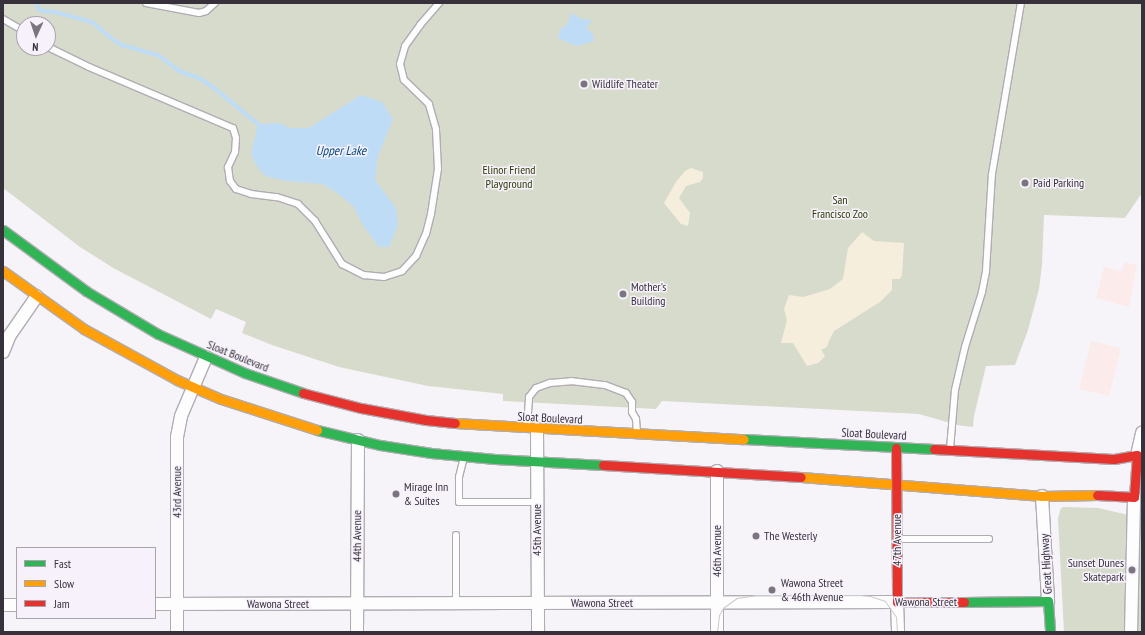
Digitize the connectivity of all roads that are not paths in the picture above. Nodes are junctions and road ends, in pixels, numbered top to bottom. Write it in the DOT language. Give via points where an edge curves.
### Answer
graph roads {
  1 [pos="146,3"];
  2 [pos="215,3"];
  3 [pos="439,3"];
  4 [pos="1022,3"];
  5 [pos="3,19"];
  6 [pos="16,26"];
  7 [pos="56,51"];
  8 [pos="3,230"];
  9 [pos="3,271"];
  10 [pos="37,296"];
  11 [pos="3,352"];
  12 [pos="206,357"];
  13 [pos="193,387"];
  14 [pos="532,429"];
  15 [pos="1142,433"];
  16 [pos="638,434"];
  17 [pos="358,440"];
  18 [pos="896,448"];
  19 [pos="950,450"];
  20 [pos="1140,455"];
  21 [pos="464,457"];
  22 [pos="537,462"];
  23 [pos="717,471"];
  24 [pos="897,485"];
  25 [pos="1042,496"];
  26 [pos="1138,497"];
  27 [pos="537,502"];
  28 [pos="456,535"];
  29 [pos="897,539"];
  30 [pos="989,539"];
  31 [pos="1048,601"];
  32 [pos="717,602"];
  33 [pos="898,602"];
  34 [pos="456,603"];
  35 [pos="538,603"];
  36 [pos="156,604"];
  37 [pos="177,604"];
  38 [pos="357,604"];
  39 [pos="3,605"];
  40 [pos="16,605"];
  41 [pos="177,632"];
  42 [pos="357,632"];
  43 [pos="538,632"];
  44 [pos="717,632"];
  45 [pos="898,632"];
  46 [pos="1050,632"];
  47 [pos="1131,632"];
  1 -- 2 [label="lane" via="200,13"];
  3 -- 7 [label="lane" via="405,46 400,64 404,80 429,104 436,129 438,168 431,214 426,234 416,256 402,270 384,277 364,275 342,264 315,221 298,204 236,189 230,181 228,167 235,152 236,138 233,128"];
  4 -- 19 [label="lane" via="992,174 986,271 955,390"];
  5 -- 6 [label="lane"];
  8 -- 12 [label="street, Sloat Boulevard" via="110,307"];
  9 -- 10 [label="street"];
  10 -- 11 [label="street" via="10,335"];
  10 -- 13 [label="street" via="84,329"];
  12 -- 13 [label="street, 43rd Avenue"];
  12 -- 14 [label="street, Sloat Boulevard" via="271,382 361,408 438,422"];
  13 -- 17 [label="street" via="281,420"];
  13 -- 37 [label="street, 43rd Avenue" via="181,416 177,437"];
  14 -- 16 [label="street, Sloat Boulevard"];
  14 -- 16 [label="lane" via="529,397 536,388 550,383 571,381 605,385 626,393 632,402"];
  14 -- 22 [label="street, 45th Avenue"];
  15 -- 20 [label="street"];
  16 -- 18 [label="street, Sloat Boulevard"];
  17 -- 21 [label="street" via="412,451"];
  17 -- 38 [label="street, 44th Avenue"];
  18 -- 19 [label="street, Sloat Boulevard"];
  18 -- 24 [label="street, 47th Avenue"];
  19 -- 20 [label="street, Sloat Boulevard" via="1114,459"];
  20 -- 26 [label="street"];
  21 -- 22 [label="street"];
  21 -- 27 [label="lane" via="459,477 459,502"];
  22 -- 23 [label="street"];
  22 -- 27 [label="street, 45th Avenue"];
  23 -- 24 [label="street"];
  23 -- 32 [label="street, 46th Avenue"];
  24 -- 25 [label="street"];
  24 -- 29 [label="street, 47th Avenue"];
  25 -- 26 [label="street"];
  25 -- 31 [label="street, Great Highway"];
  26 -- 47 [label="street"];
  27 -- 35 [label="street, 45th Avenue"];
  28 -- 34 [label="lane"];
  29 -- 30 [label="lane"];
  29 -- 33 [label="street, 47th Avenue"];
  31 -- 33 [label="street, Wawona Street"];
  31 -- 46 [label="street, Great Highway"];
  32 -- 33 [label="street, Wawona Street"];
  32 -- 35 [label="street, Wawona Street"];
  32 -- 44 [label="street, 46th Avenue"];
  33 -- 45 [label="street, 47th Avenue"];
  34 -- 35 [label="street, Wawona Street"];
  34 -- 38 [label="street, Wawona Street"];
  35 -- 43 [label="street, 45th Avenue"];
  36 -- 37 [label="street, Wawona Street"];
  37 -- 38 [label="street, Wawona Street"];
  37 -- 41 [label="street, 43rd Avenue"];
  38 -- 42 [label="street, 44th Avenue"];
  39 -- 40 [label="street"];
}
